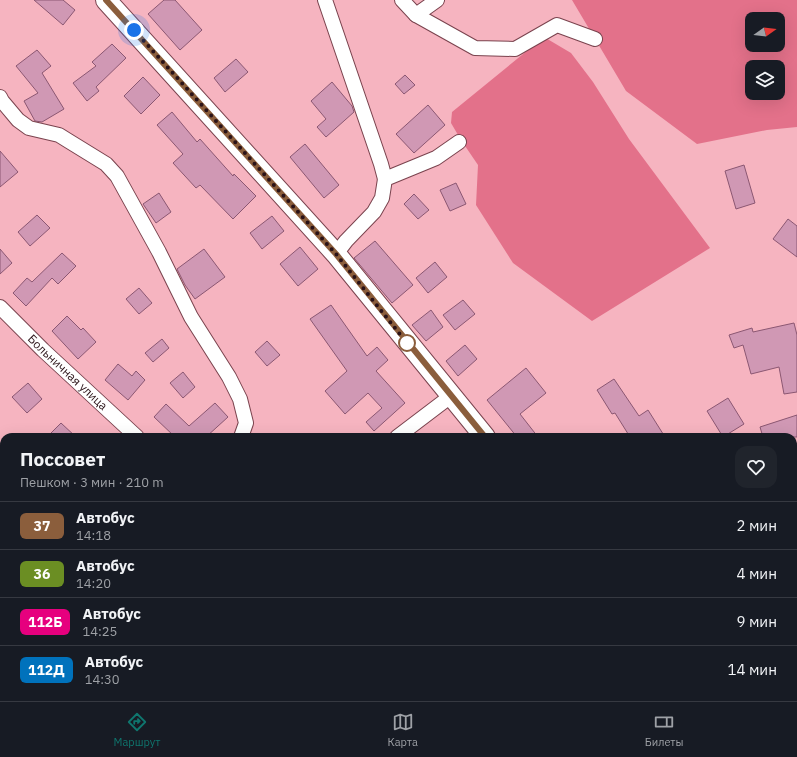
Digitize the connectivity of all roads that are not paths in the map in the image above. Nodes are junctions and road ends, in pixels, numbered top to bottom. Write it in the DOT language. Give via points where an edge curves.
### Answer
graph roads {
  1 [pos="106,0"];
  2 [pos="325,0"];
  3 [pos="402,0"];
  4 [pos="437,0"];
  5 [pos="416,15"];
  6 [pos="595,39"];
  7 [pos="0,97"];
  8 [pos="459,142"];
  9 [pos="385,179"];
  10 [pos="336,254"];
  11 [pos="0,307"];
  12 [pos="450,396"];
  13 [pos="133,433"];
  14 [pos="242,433"];
  15 [pos="402,433"];
  16 [pos="482,433"];
  1 -- 10 [label="street"];
  2 -- 9 [label="street"];
  3 -- 5 [label="street"];
  4 -- 5 [label="street"];
  5 -- 6 [label="street" via="475,48 515,50 557,25"];
  7 -- 14 [label="street" via="18,120 29,128 63,137 106,164 117,176 191,317 237,393 246,423"];
  8 -- 9 [label="street" via="436,158"];
  9 -- 10 [label="street" via="382,198 374,212"];
  10 -- 12 [label="street"];
  11 -- 13 [label="street, Больничная улица"];
  12 -- 15 [label="street"];
  12 -- 16 [label="street"];
}
